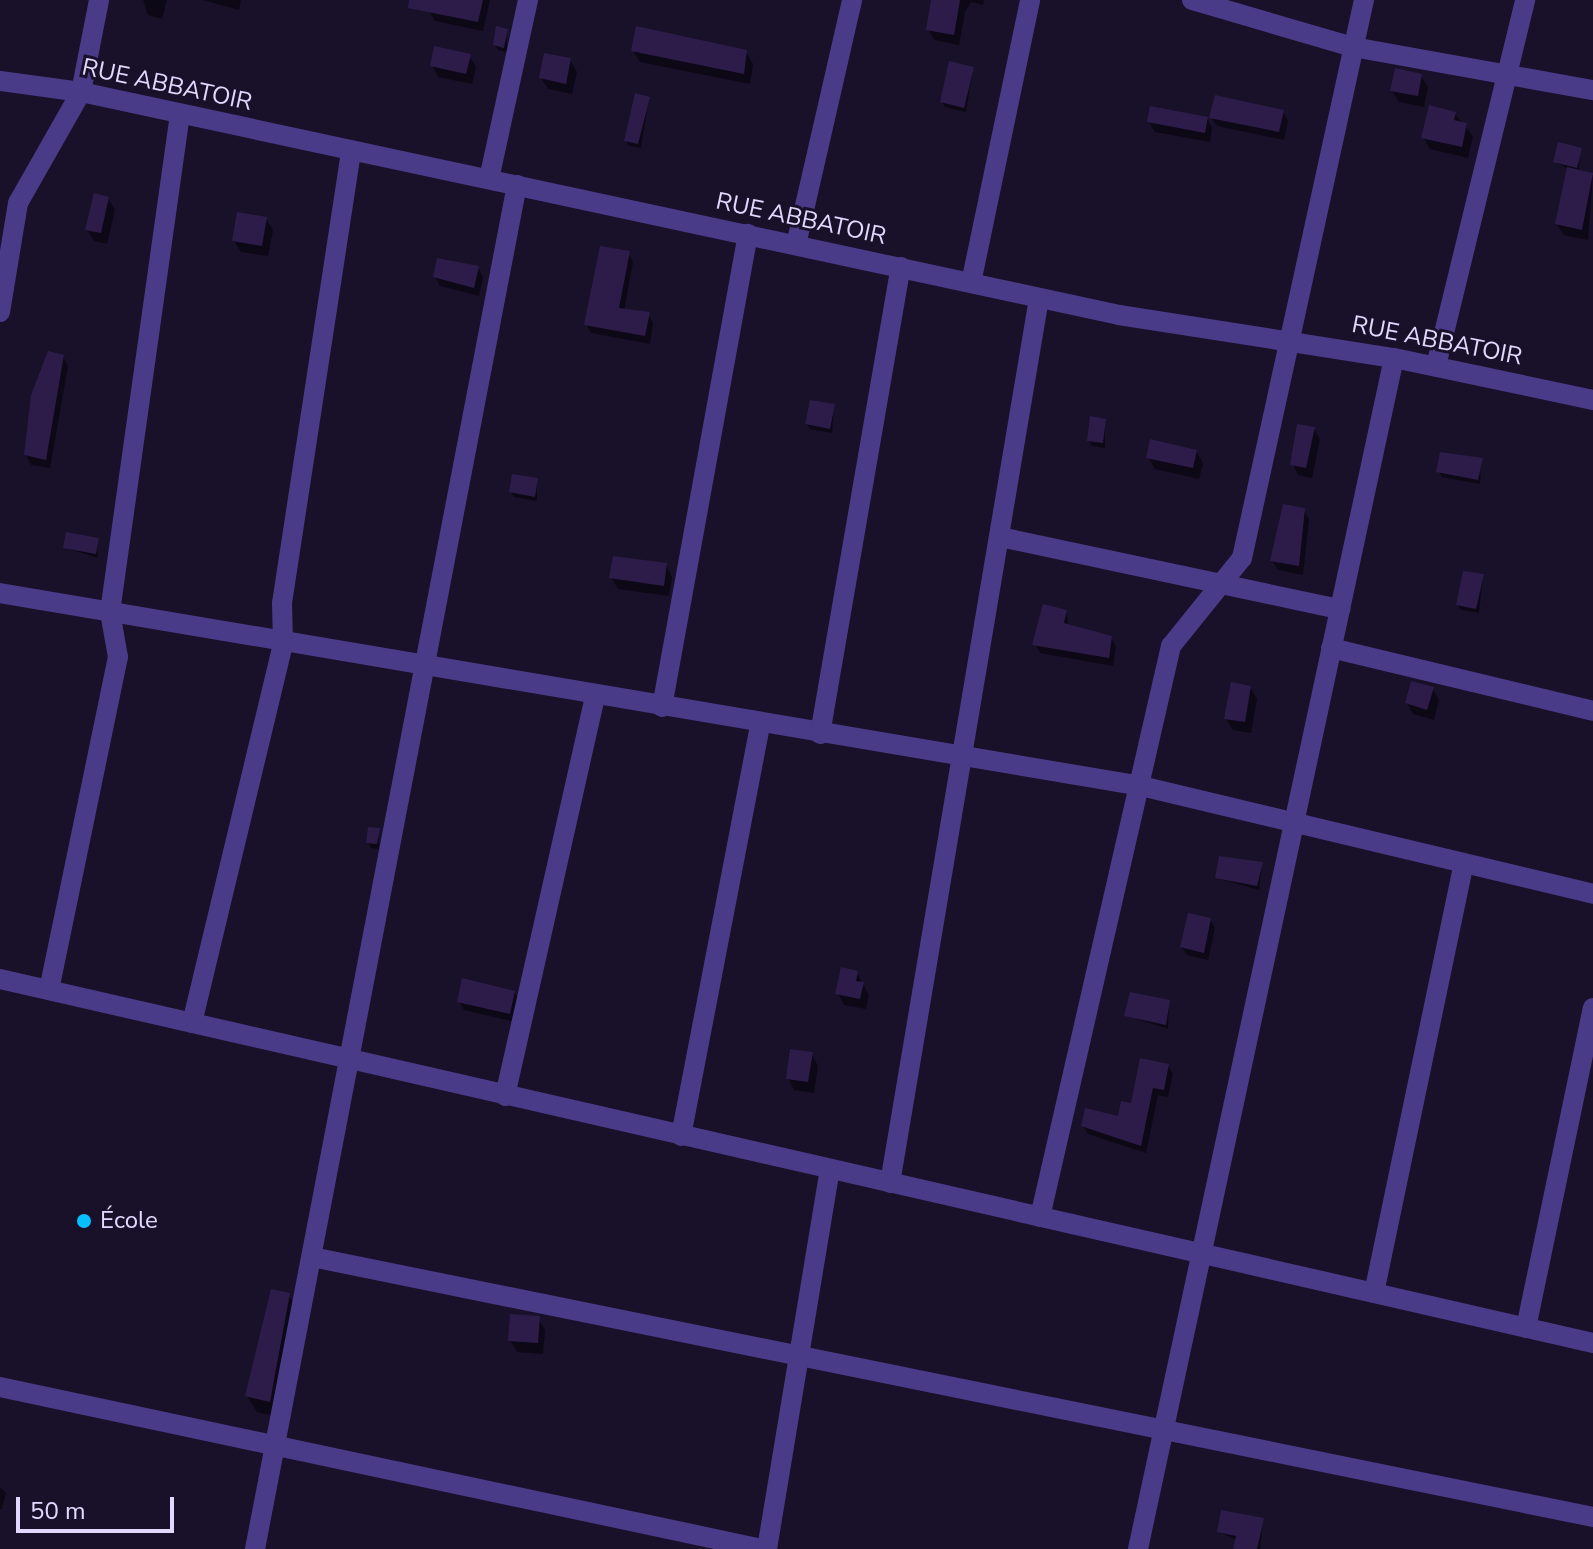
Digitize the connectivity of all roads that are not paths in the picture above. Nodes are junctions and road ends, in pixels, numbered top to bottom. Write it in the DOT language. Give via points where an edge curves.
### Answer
graph roads {
  1 [pos="99,0"];
  2 [pos="528,0"];
  3 [pos="852,0"];
  4 [pos="1030,0"];
  5 [pos="1192,0"];
  6 [pos="1364,0"];
  7 [pos="1525,0"];
  8 [pos="1353,47"];
  9 [pos="1509,75"];
  10 [pos="0,81"];
  11 [pos="1593,90"];
  12 [pos="81,92"];
  13 [pos="180,114"];
  14 [pos="351,150"];
  15 [pos="489,179"];
  16 [pos="517,185"];
  17 [pos="748,234"];
  18 [pos="796,245"];
  19 [pos="901,267"];
  20 [pos="971,283"];
  21 [pos="1039,298"];
  22 [pos="0,312"];
  23 [pos="1291,341"];
  24 [pos="1394,358"];
  25 [pos="1436,366"];
  26 [pos="1593,400"];
  27 [pos="1000,537"];
  28 [pos="1221,584"];
  29 [pos="0,593"];
  30 [pos="1340,609"];
  31 [pos="110,612"];
  32 [pos="283,643"];
  33 [pos="1331,648"];
  34 [pos="424,668"];
  35 [pos="595,696"];
  36 [pos="662,707"];
  37 [pos="1593,711"];
  38 [pos="760,724"];
  39 [pos="820,734"];
  40 [pos="965,758"];
  41 [pos="1141,786"];
  42 [pos="1294,823"];
  43 [pos="1464,863"];
  44 [pos="1593,894"];
  45 [pos="0,979"];
  46 [pos="49,990"];
  47 [pos="1593,1008"];
  48 [pos="192,1023"];
  49 [pos="349,1059"];
  50 [pos="505,1096"];
  51 [pos="681,1136"];
  52 [pos="830,1169"];
  53 [pos="890,1183"];
  54 [pos="1040,1217"];
  55 [pos="1201,1254"];
  56 [pos="312,1257"];
  57 [pos="1374,1293"];
  58 [pos="1526,1328"];
  59 [pos="1593,1343"];
  60 [pos="799,1356"];
  61 [pos="0,1387"];
  62 [pos="1164,1430"];
  63 [pos="275,1446"];
  64 [pos="1593,1517"];
  65 [pos="255,1549"];
  66 [pos="764,1549"];
  67 [pos="1138,1549"];
  1 -- 12 [label="street"];
  2 -- 15 [label="street"];
  3 -- 18 [label="street"];
  4 -- 20 [label="street"];
  5 -- 8 [label="street"];
  6 -- 8 [label="street"];
  7 -- 9 [label="street"];
  8 -- 9 [label="street"];
  8 -- 23 [label="street"];
  9 -- 11 [label="street"];
  9 -- 25 [label="street"];
  10 -- 12 [label="street, RUE ABBATOIR"];
  12 -- 13 [label="street, RUE ABBATOIR"];
  12 -- 22 [label="street" via="18,203"];
  13 -- 14 [label="street, RUE ABBATOIR"];
  13 -- 31 [label="street"];
  14 -- 15 [label="street, RUE ABBATOIR"];
  14 -- 32 [label="street" via="282,603"];
  15 -- 16 [label="street, RUE ABBATOIR"];
  16 -- 17 [label="street, RUE ABBATOIR"];
  16 -- 34 [label="street"];
  17 -- 18 [label="street, RUE ABBATOIR"];
  17 -- 36 [label="street"];
  18 -- 19 [label="street, RUE ABBATOIR"];
  19 -- 20 [label="street, RUE ABBATOIR"];
  19 -- 39 [label="street"];
  20 -- 21 [label="street, RUE ABBATOIR"];
  21 -- 23 [label="street, RUE ABBATOIR"];
  21 -- 27 [label="street"];
  23 -- 24 [label="street, RUE ABBATOIR"];
  23 -- 28 [label="street" via="1242,558"];
  24 -- 25 [label="street, RUE ABBATOIR"];
  24 -- 30 [label="street"];
  25 -- 26 [label="street, RUE ABBATOIR"];
  27 -- 28 [label="street"];
  27 -- 40 [label="street"];
  28 -- 30 [label="street"];
  28 -- 41 [label="street" via="1171,646"];
  29 -- 31 [label="street"];
  30 -- 33 [label="street"];
  31 -- 32 [label="street"];
  31 -- 46 [label="street" via="118,657"];
  32 -- 34 [label="street"];
  32 -- 48 [label="street"];
  33 -- 37 [label="street"];
  33 -- 42 [label="street"];
  34 -- 35 [label="street"];
  34 -- 49 [label="street"];
  35 -- 36 [label="street"];
  35 -- 50 [label="street"];
  36 -- 38 [label="street"];
  38 -- 39 [label="street"];
  38 -- 51 [label="street"];
  39 -- 40 [label="street"];
  40 -- 41 [label="street"];
  40 -- 53 [label="street"];
  41 -- 42 [label="street"];
  41 -- 54 [label="street"];
  42 -- 43 [label="street"];
  42 -- 55 [label="street"];
  43 -- 44 [label="street"];
  43 -- 57 [label="street"];
  45 -- 46 [label="street"];
  46 -- 48 [label="street"];
  47 -- 58 [label="street"];
  48 -- 49 [label="street"];
  49 -- 50 [label="street"];
  49 -- 56 [label="street"];
  50 -- 51 [label="street"];
  51 -- 52 [label="street"];
  52 -- 53 [label="street"];
  52 -- 60 [label="street"];
  53 -- 54 [label="street"];
  54 -- 55 [label="street"];
  55 -- 57 [label="street"];
  55 -- 62 [label="street"];
  56 -- 60 [label="street"];
  56 -- 63 [label="street"];
  57 -- 58 [label="street"];
  58 -- 59 [label="street"];
  60 -- 62 [label="street"];
  60 -- 66 [label="street"];
  61 -- 63 [label="street"];
  62 -- 64 [label="street"];
  62 -- 67 [label="street"];
  63 -- 65 [label="street"];
  63 -- 66 [label="street"];
}
